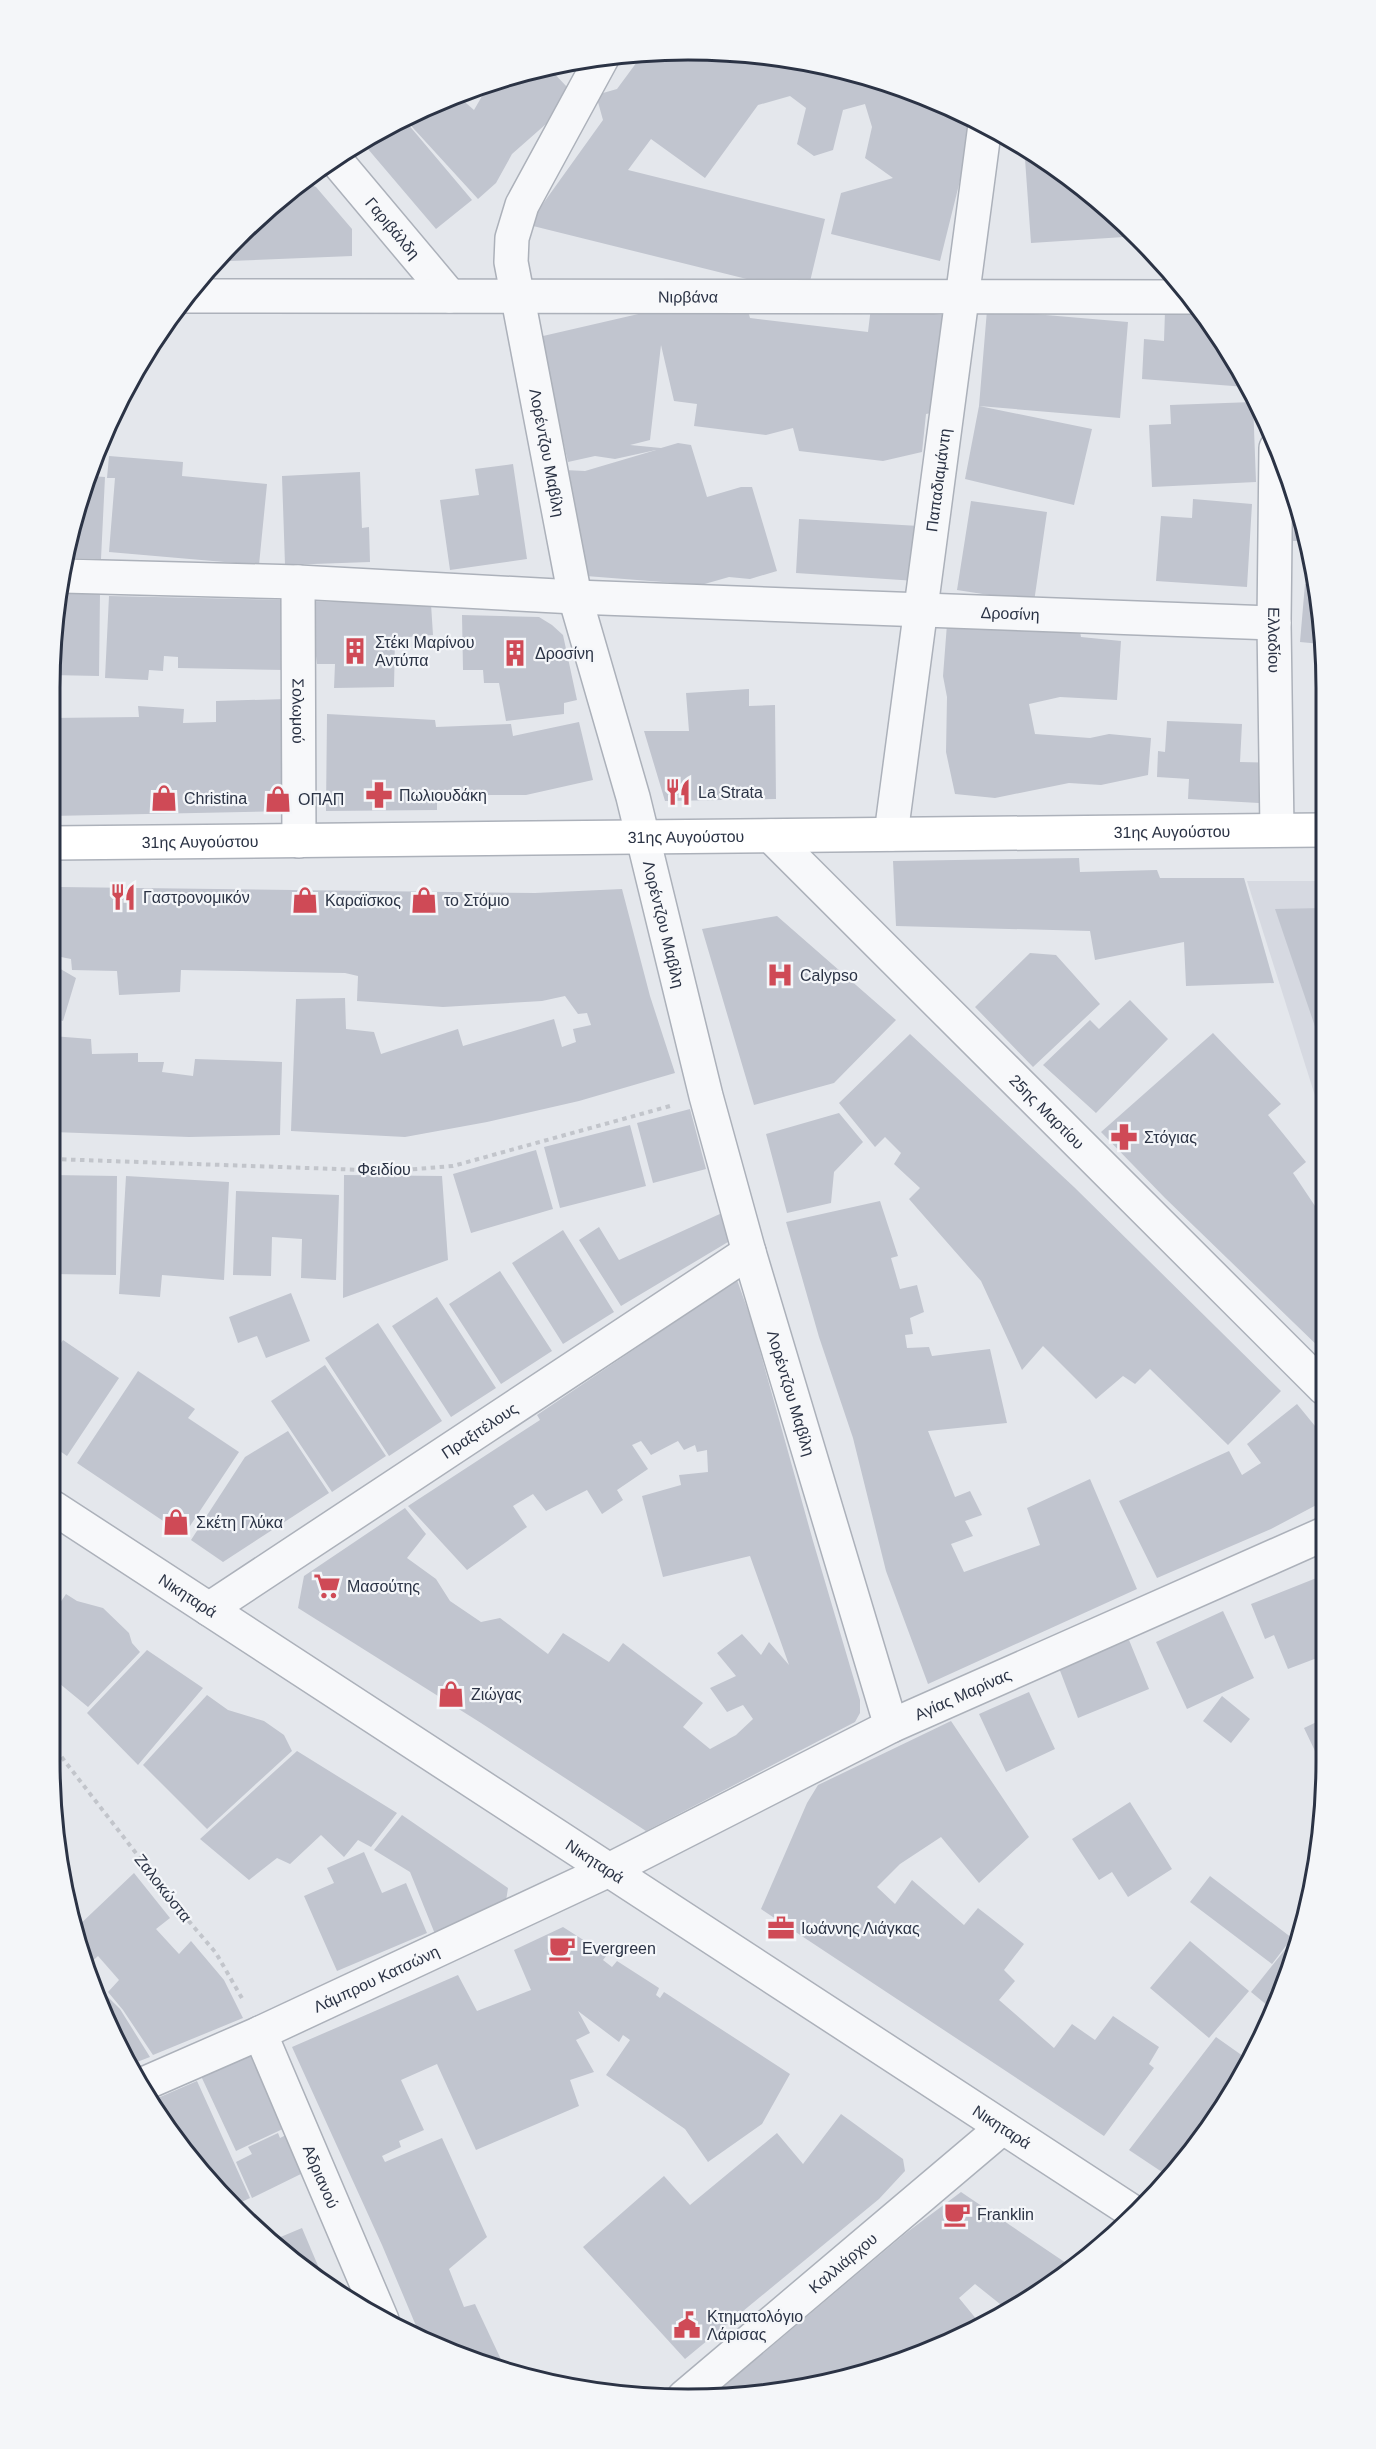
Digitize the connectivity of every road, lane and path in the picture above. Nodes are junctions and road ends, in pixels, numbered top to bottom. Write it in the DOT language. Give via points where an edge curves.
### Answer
graph roads {
  1 [pos="597,66"];
  2 [pos="985,135"];
  3 [pos="340,165"];
  4 [pos="198,296"];
  5 [pos="450,296"];
  6 [pos="518,297"];
  7 [pos="962,297"];
  8 [pos="1179,297"];
  9 [pos="1276,468"];
  10 [pos="70,576"];
  11 [pos="298,582"];
  12 [pos="575,597"];
  13 [pos="920,610"];
  14 [pos="1274,622"];
  15 [pos="1277,830"];
  16 [pos="1316,830"];
  17 [pos="891,834"];
  18 [pos="771,836"];
  19 [pos="642,837"];
  20 [pos="299,841"];
  21 [pos="60,843"];
  22 [pos="706,1096"];
  23 [pos="60,1159"];
  24 [pos="749,1252"];
  25 [pos="1316,1380"];
  26 [pos="60,1512"];
  27 [pos="1316,1538"];
  28 [pos="209,1609"];
  29 [pos="891,1726"];
  30 [pos="60,1755"];
  31 [pos="609,1870"];
  32 [pos="260,2033"];
  33 [pos="148,2082"];
  34 [pos="1002,2128"];
  35 [pos="1128,2209"];
  36 [pos="376,2306"];
  37 [pos="694,2389"];
  1 -- 6 [label="street, Λορέντζου Μαβίλη" via="522,205 512,238 511,262"];
  2 -- 7 [label="street, Παπαδιαμάντη"];
  3 -- 5 [label="street, Γαριβάλδη"];
  4 -- 5 [label="street, Νιρβάνα"];
  5 -- 6 [label="street, Νιρβάνα"];
  6 -- 7 [label="street, Νιρβάνα"];
  6 -- 12 [label="street, Λορέντζου Μαβίλη"];
  7 -- 8 [label="street, Νιρβάνα"];
  7 -- 13 [label="street, Παπαδιαμάντη"];
  9 -- 14 [label="street, Ελλαδίου"];
  10 -- 11 [label="street, Δροσίνη"];
  11 -- 12 [label="street, Δροσίνη"];
  11 -- 20 [label="street, Σολωμού"];
  12 -- 13 [label="street, Δροσίνη"];
  12 -- 19 [label="street, Λορέντζου Μαβίλη"];
  13 -- 14 [label="street, Δροσίνη"];
  13 -- 17 [label="street, Παπαδιαμάντη"];
  14 -- 15 [label="street, Ελλαδίου"];
  15 -- 16 [label="main road, 31ης Αυγούστου"];
  15 -- 17 [label="main road, 31ης Αυγούστου"];
  17 -- 18 [label="main road, 31ης Αυγούστου"];
  18 -- 19 [label="main road, 31ης Αυγούστου"];
  18 -- 25 [label="street, 25ης Μαρτίου"];
  19 -- 20 [label="main road, 31ης Αυγούστου"];
  19 -- 22 [label="street, Λορέντζου Μαβίλη"];
  20 -- 21 [label="main road, 31ης Αυγούστου"];
  22 -- 23 [label="path, Φειδίου" via="453,1166 393,1171"];
  22 -- 24 [label="street, Λορέντζου Μαβίλη"];
  24 -- 28 [label="street, Πραξιτέλους"];
  24 -- 29 [label="street, Λορέντζου Μαβίλη"];
  26 -- 28 [label="street, Νικηταρά"];
  27 -- 29 [label="street, Αγίας Μαρίνας"];
  28 -- 31 [label="street, Νικηταρά"];
  29 -- 31 [label="street, Αγίας Μαρίνας"];
  30 -- 32 [label="path, Ζαλοκώστα" via="216,1953"];
  31 -- 32 [label="street, Λάμπρου Κατσώνη"];
  31 -- 34 [label="street, Νικηταρά"];
  32 -- 33 [label="street, Λάμπρου Κατσώνη"];
  32 -- 36 [label="street, Αδριανού"];
  34 -- 35 [label="street, Νικηταρά"];
  34 -- 37 [label="street, Καλλιάρχου"];
}
